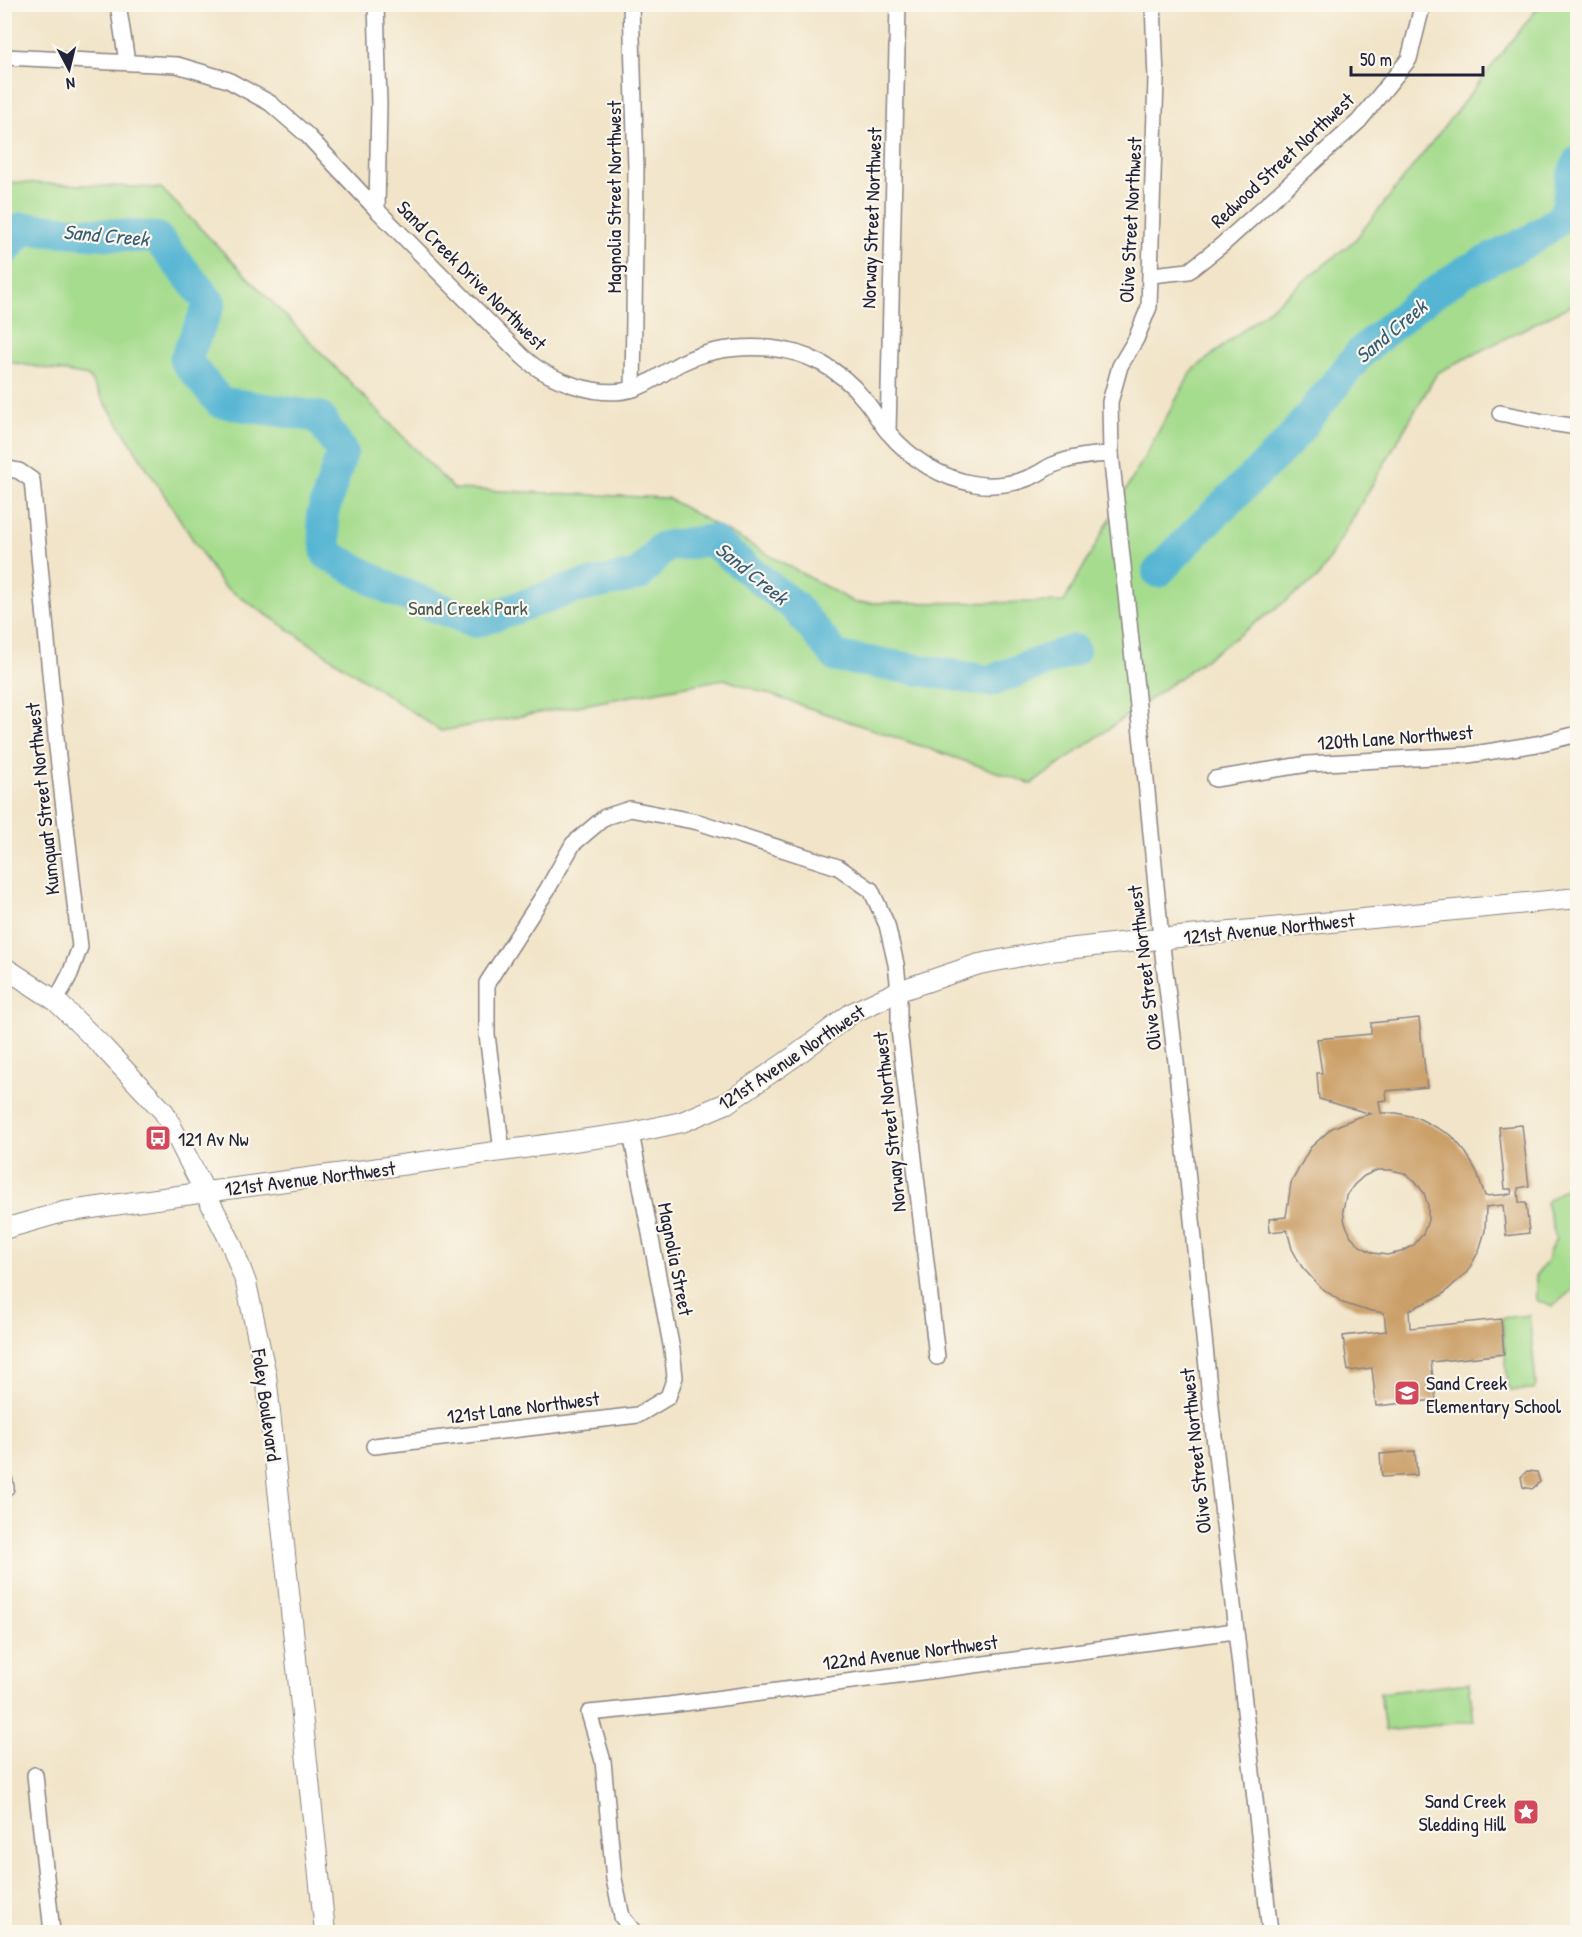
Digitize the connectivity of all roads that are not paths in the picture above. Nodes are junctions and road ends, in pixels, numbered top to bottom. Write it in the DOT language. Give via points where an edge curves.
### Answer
graph roads {
  1 [pos="118,4"];
  2 [pos="376,4"];
  3 [pos="631,4"];
  4 [pos="898,4"];
  5 [pos="1153,4"];
  6 [pos="1420,4"];
  7 [pos="4,57"];
  8 [pos="128,62"];
  9 [pos="377,210"];
  10 [pos="1151,275"];
  11 [pos="633,389"];
  12 [pos="1500,413"];
  13 [pos="1578,427"];
  14 [pos="888,432"];
  15 [pos="1111,454"];
  16 [pos="4,468"];
  17 [pos="1578,734"];
  18 [pos="1215,779"];
  19 [pos="1578,898"];
  20 [pos="1161,938"];
  21 [pos="4,967"];
  22 [pos="899,991"];
  23 [pos="56,1001"];
  24 [pos="631,1133"];
  25 [pos="502,1151"];
  26 [pos="205,1192"];
  27 [pos="4,1229"];
  28 [pos="937,1357"];
  29 [pos="669,1393"];
  30 [pos="374,1446"];
  31 [pos="1235,1630"];
  32 [pos="34,1775"];
  33 [pos="52,1932"];
  34 [pos="325,1932"];
  35 [pos="634,1932"];
  36 [pos="1270,1932"];
  1 -- 8 [label="street"];
  2 -- 9 [label="street"];
  3 -- 11 [label="street, Magnolia Street Northwest" via="636,169"];
  4 -- 14 [label="street, Norway Street Northwest"];
  5 -- 10 [label="street, Olive Street Northwest" via="1156,78"];
  6 -- 10 [label="street, Redwood Street Northwest" via="1409,59 1359,121 1189,272"];
  7 -- 8 [label="street, Sand Creek Drive Northwest"];
  8 -- 9 [label="street, Sand Creek Drive Northwest" via="177,65 228,80 270,103 307,135"];
  9 -- 11 [label="street, Sand Creek Drive Northwest" via="535,368 591,389"];
  10 -- 15 [label="street, Olive Street Northwest" via="1149,307 1120,366 1110,402"];
  11 -- 14 [label="street, Sand Creek Drive Northwest" via="707,353 742,347 772,348 803,354 844,378"];
  12 -- 13 [label="street"];
  14 -- 15 [label="street, Sand Creek Drive Northwest" via="937,473 976,484 1014,482 1080,456"];
  15 -- 20 [label="street, Olive Street Northwest"];
  16 -- 23 [label="street, Kumquat Street Northwest" via="19,471 32,480 80,947"];
  17 -- 18 [label="street, 120th Lane Northwest" via="1468,755 1308,764"];
  19 -- 20 [label="street, 121st Avenue Northwest"];
  20 -- 22 [label="street, 121st Avenue Northwest" via="1049,951 980,964"];
  20 -- 31 [label="street, Olive Street Northwest"];
  21 -- 23 [label="street, Foley Boulevard"];
  22 -- 24 [label="street, 121st Avenue Northwest" via="852,1013 727,1103 682,1122"];
  22 -- 25 [label="street, Norway Street Northwest" via="887,925 871,890 838,867 698,822 630,809 605,817 573,844 487,983 487,1035"];
  22 -- 28 [label="street, Norway Street Northwest" via="898,1029"];
  23 -- 26 [label="street, Foley Boulevard" via="164,1112"];
  24 -- 25 [label="street, 121st Avenue Northwest"];
  24 -- 29 [label="street, Magnolia Street" via="672,1350 675,1377"];
  25 -- 26 [label="street, 121st Avenue Northwest"];
  26 -- 27 [label="street, 121st Avenue Northwest" via="63,1212"];
  26 -- 34 [label="street, Foley Boulevard" via="246,1283 266,1375"];
  29 -- 30 [label="street, 121st Lane Northwest" via="638,1415"];
  31 -- 35 [label="street, 122nd Avenue Northwest" via="589,1713 603,1761 614,1879 622,1917"];
  31 -- 36 [label="street, Olive Street Northwest"];
  32 -- 33 [label="street"];
}
